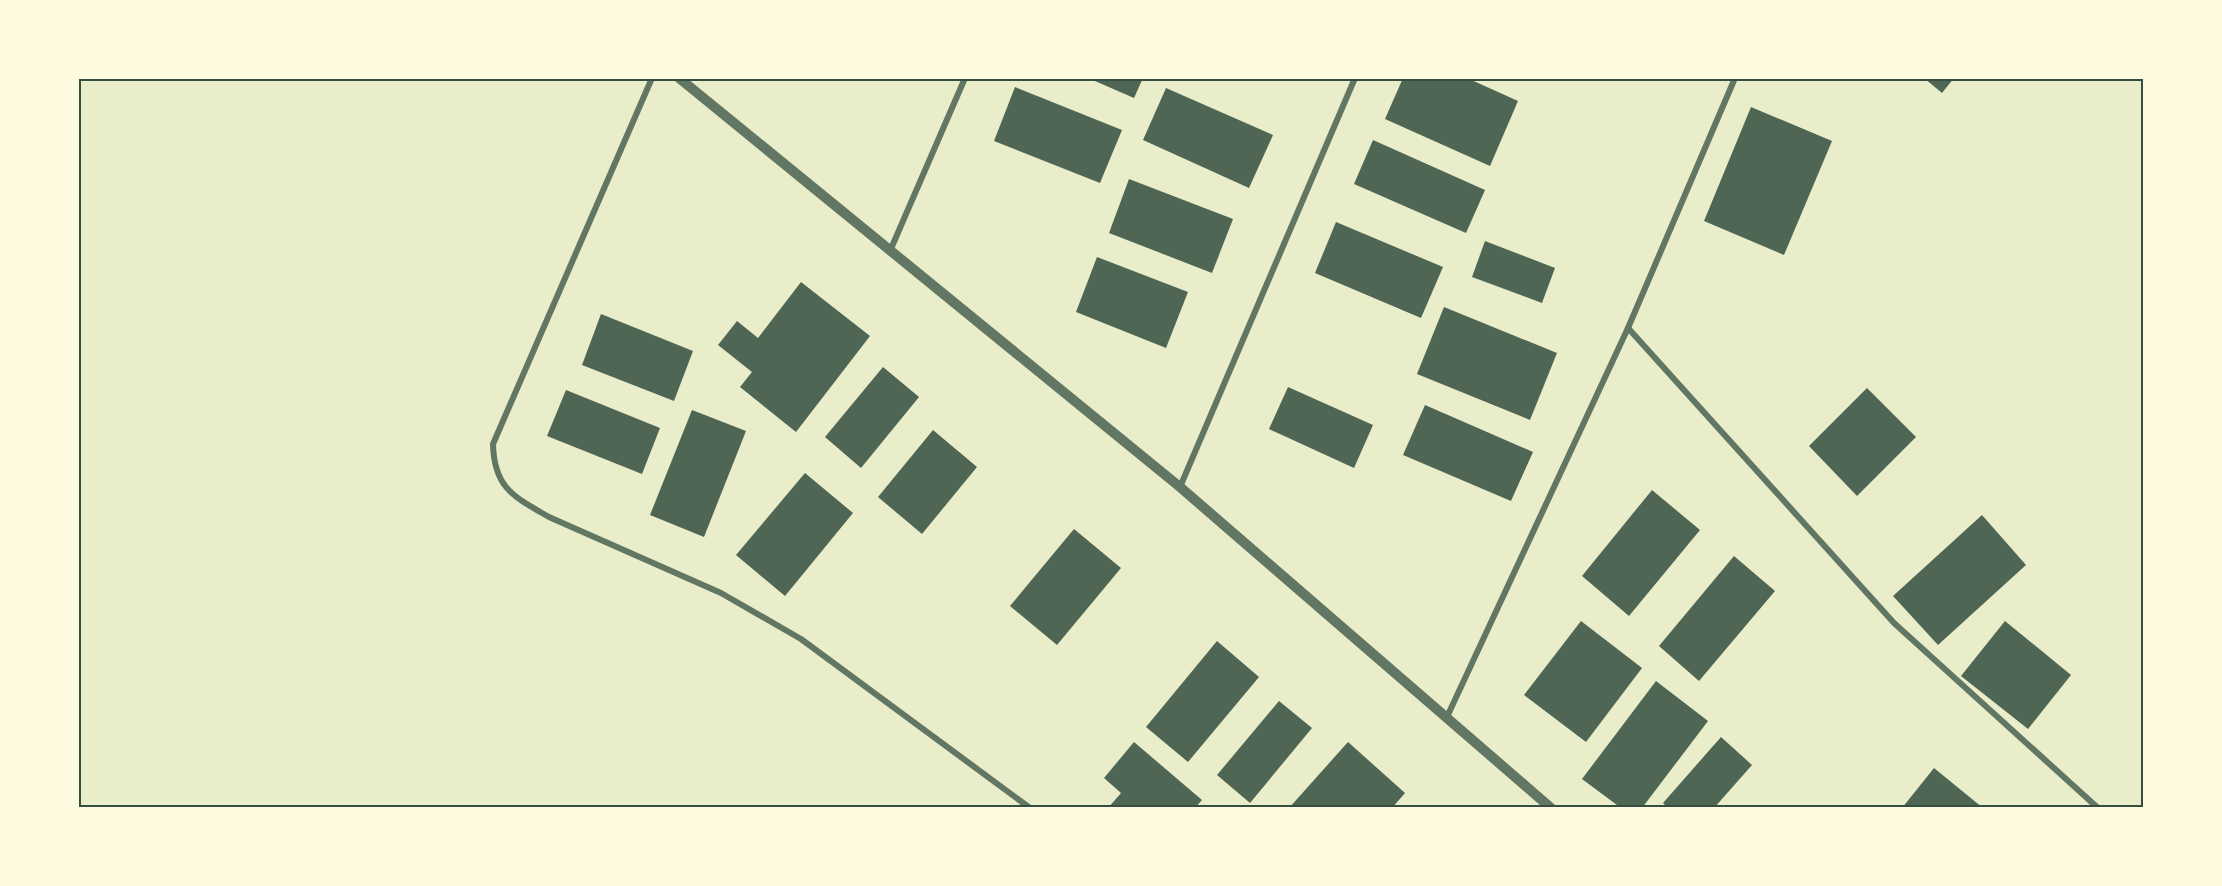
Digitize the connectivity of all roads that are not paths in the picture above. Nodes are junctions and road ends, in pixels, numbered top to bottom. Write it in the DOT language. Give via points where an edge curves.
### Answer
graph roads {
  1 [pos="652,78"];
  2 [pos="679,78"];
  3 [pos="965,78"];
  4 [pos="1355,78"];
  5 [pos="1735,78"];
  6 [pos="890,252"];
  7 [pos="1628,328"];
  8 [pos="1180,487"];
  9 [pos="1446,719"];
  10 [pos="1030,808"];
  11 [pos="1551,808"];
  12 [pos="2098,808"];
  1 -- 10 [label="street" via="493,444 493,464 499,479 522,502 549,517 721,593 801,639"];
  2 -- 6 [label="street"];
  3 -- 6 [label="street"];
  4 -- 8 [label="street"];
  5 -- 7 [label="street"];
  6 -- 8 [label="street"];
  7 -- 9 [label="street"];
  7 -- 12 [label="street" via="1894,623"];
  8 -- 9 [label="street"];
  9 -- 11 [label="street"];
}
